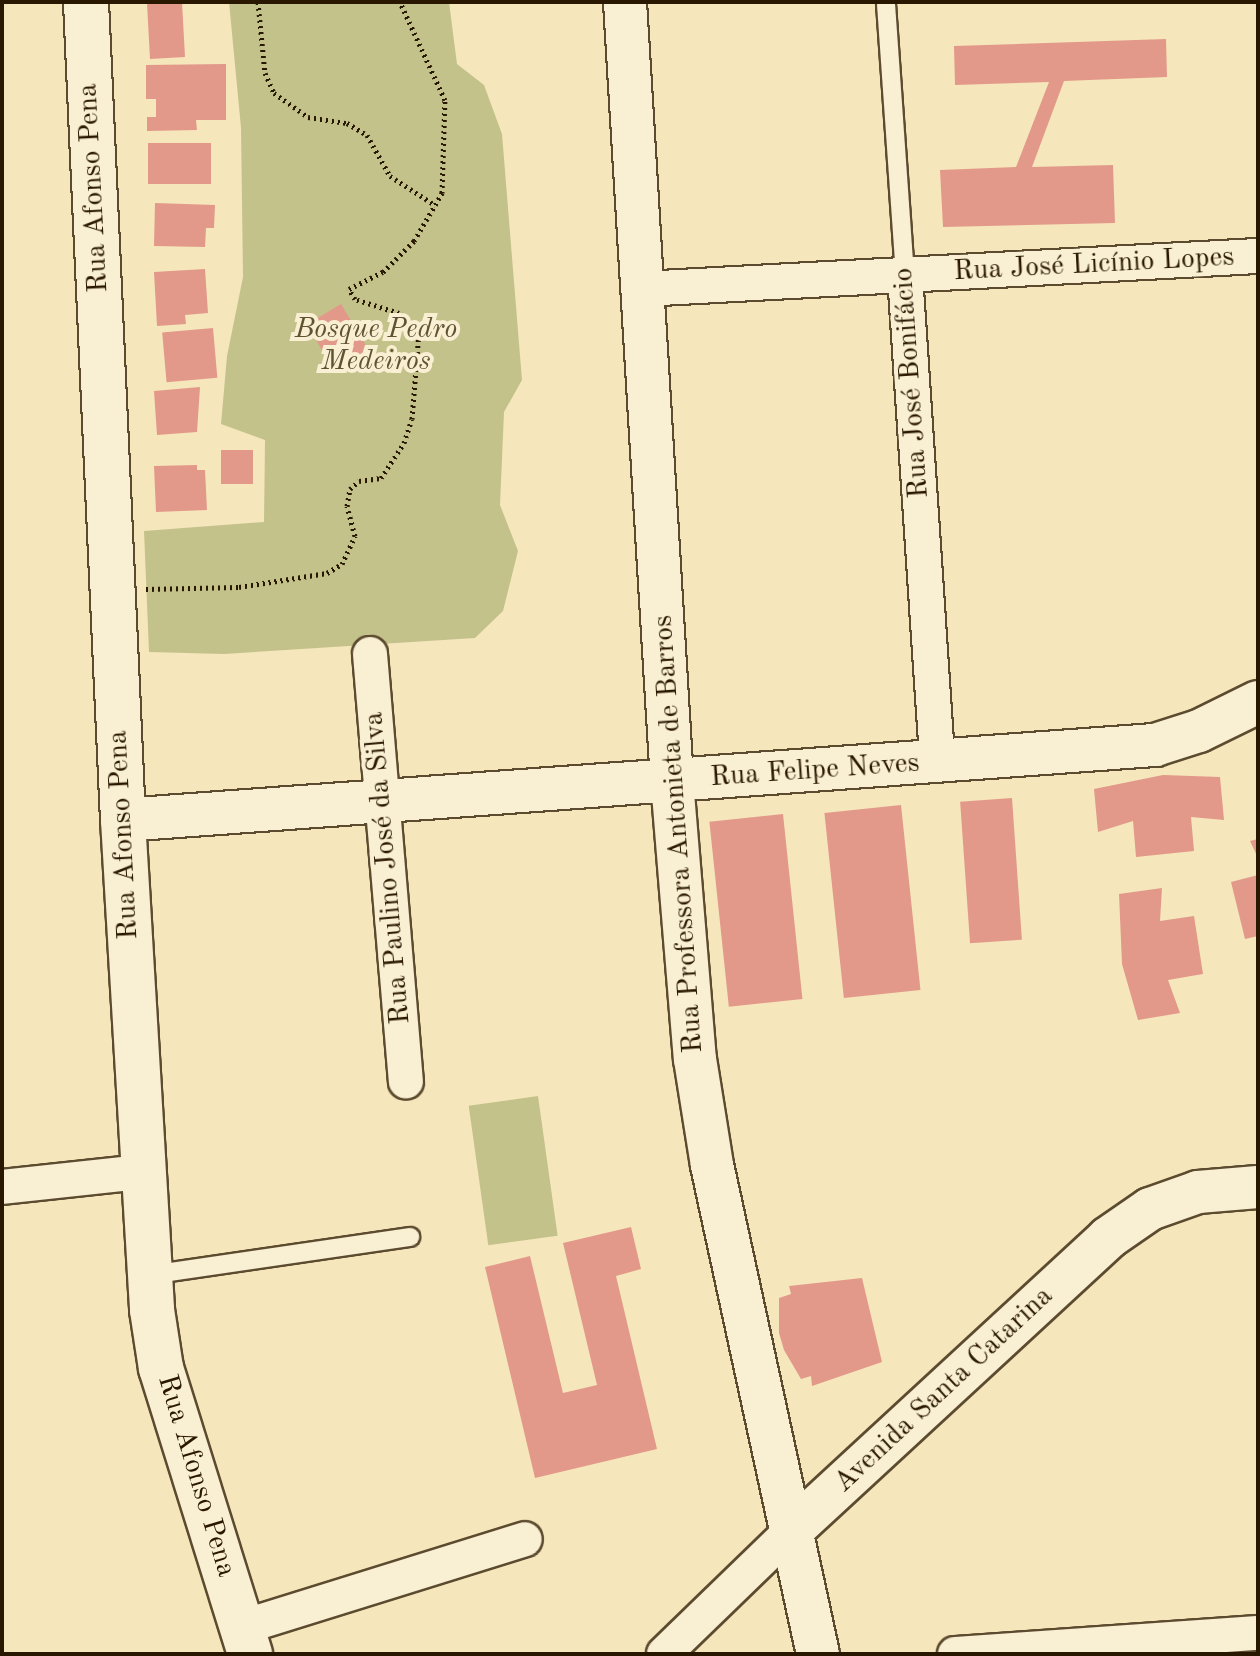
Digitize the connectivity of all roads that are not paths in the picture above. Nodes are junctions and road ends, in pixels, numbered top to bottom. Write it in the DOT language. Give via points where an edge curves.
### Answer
graph roads {
  1 [pos="86,2"];
  2 [pos="625,2"];
  3 [pos="886,4"];
  4 [pos="1258,256"];
  5 [pos="905,275"];
  6 [pos="642,289"];
  7 [pos="370,654"];
  8 [pos="1258,702"];
  9 [pos="937,763"];
  10 [pos="672,781"];
  11 [pos="382,801"];
  12 [pos="123,820"];
  13 [pos="406,1081"];
  14 [pos="141,1172"];
  15 [pos="2,1187"];
  16 [pos="1258,1187"];
  17 [pos="410,1237"];
  18 [pos="149,1275"];
  19 [pos="792,1530"];
  20 [pos="525,1539"];
  21 [pos="1258,1633"];
  22 [pos="247,1641"];
  23 [pos="664,1654"];
  24 [pos="818,1654"];
  25 [pos="955,1654"];
  1 -- 12 [label="main road, Rua Afonso Pena"];
  2 -- 6 [label="street, Rua Professora Antonieta de Barros"];
  3 -- 5 [label="lane, Rua José Bonifácio"];
  4 -- 5 [label="street, Rua José Licínio Lopes"];
  5 -- 6 [label="street, Rua José Licínio Lopes"];
  5 -- 9 [label="street, Rua José Bonifácio"];
  6 -- 10 [label="street, Rua Professora Antonieta de Barros"];
  7 -- 11 [label="street, Rua Paulino José da Silva"];
  8 -- 9 [label="street, Rua Felipe Neves" via="1199,731 1155,745"];
  9 -- 10 [label="street, Rua Felipe Neves"];
  10 -- 11 [label="street, Rua Felipe Neves"];
  10 -- 19 [label="street, Rua Professora Antonieta de Barros" via="704,1127"];
  11 -- 12 [label="street, Rua Felipe Neves"];
  11 -- 13 [label="street, Rua Paulino José da Silva"];
  12 -- 14 [label="main road, Rua Afonso Pena"];
  14 -- 15 [label="street"];
  14 -- 18 [label="main road, Rua Afonso Pena"];
  16 -- 19 [label="street, Avenida Santa Catarina" via="1198,1192 1150,1209 1108,1238"];
  17 -- 18 [label="lane"];
  18 -- 22 [label="main road, Rua Afonso Pena" via="161,1368"];
  19 -- 23 [label="street, Avenida Santa Catarina"];
  19 -- 24 [label="street, Rua Professora Antonieta de Barros"];
  20 -- 22 [label="street"];
  21 -- 25 [label="street"];
}
